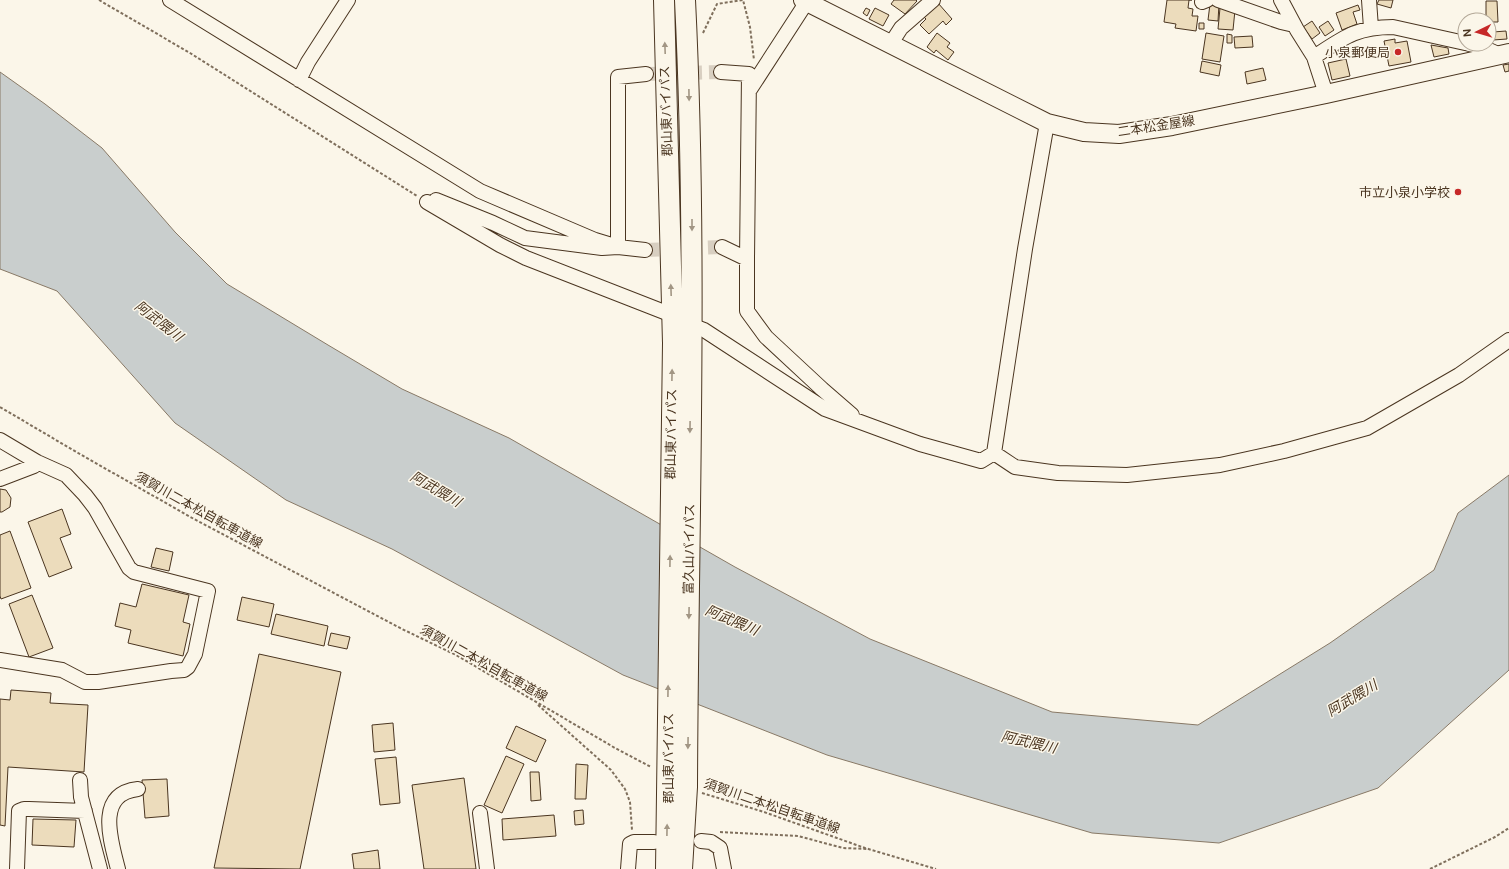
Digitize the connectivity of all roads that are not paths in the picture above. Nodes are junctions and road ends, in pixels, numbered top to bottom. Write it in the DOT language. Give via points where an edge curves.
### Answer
graph roads {
  1 [pos="170,0"];
  2 [pos="348,0"];
  3 [pos="664,0"];
  4 [pos="685,0"];
  5 [pos="932,0"];
  6 [pos="1218,0"];
  7 [pos="1281,0"];
  8 [pos="1369,0"];
  9 [pos="806,1"];
  10 [pos="1294,25"];
  11 [pos="1371,28"];
  12 [pos="1457,41"];
  13 [pos="890,45"];
  14 [pos="1505,54"];
  15 [pos="1314,57"];
  16 [pos="721,72"];
  17 [pos="646,74"];
  18 [pos="299,80"];
  19 [pos="748,93"];
  20 [pos="1326,94"];
  21 [pos="1047,123"];
  22 [pos="618,247"];
  23 [pos="722,247"];
  24 [pos="645,250"];
  25 [pos="747,259"];
  26 [pos="672,315"];
  27 [pos="691,325"];
  28 [pos="1509,340"];
  29 [pos="859,422"];
  30 [pos="0,440"];
  31 [pos="994,453"];
  32 [pos="37,462"];
  33 [pos="0,479"];
  34 [pos="0,660"];
  35 [pos="80,780"];
  36 [pos="138,789"];
  37 [pos="85,811"];
  38 [pos="480,813"];
  39 [pos="701,841"];
  40 [pos="654,842"];
  41 [pos="17,869"];
  42 [pos="100,869"];
  43 [pos="118,869"];
  44 [pos="487,869"];
  45 [pos="628,869"];
  46 [pos="666,869"];
  47 [pos="682,869"];
  48 [pos="724,869"];
  1 -- 18 [label="street"];
  2 -- 18 [label="street"];
  26 -- 3 [label="highway, 郡山東バイパス, one-way"];
  4 -- 27 [label="highway, 郡山東バイパス, one-way" via="692,204"];
  5 -- 13 [label="street" via="902,28"];
  6 -- 10 [label="street"];
  7 -- 10 [label="street"];
  8 -- 11 [label="street"];
  9 -- 13 [label="main road, 二本松金屋線"];
  9 -- 19 [label="street"];
  10 -- 15 [label="street"];
  11 -- 12 [label="street" via="1393,27"];
  11 -- 15 [label="street" via="1347,35"];
  13 -- 21 [label="main road, 二本松金屋線"];
  14 -- 20 [label="main road, 二本松金屋線"];
  15 -- 20 [label="street"];
  16 -- 19 [label="street" via="750,74"];
  17 -- 22 [label="street" via="618,77"];
  18 -- 22 [label="street" via="480,191 595,240"];
  19 -- 25 [label="street"];
  20 -- 21 [label="main road, 二本松金屋線" via="1172,126 1119,134 1084,132"];
  21 -- 31 [label="street"];
  22 -- 24 [label="street"];
  22 -- 26 [label="street" via="602,248 525,238 437,200 427,202 526,258"];
  23 -- 25 [label="street"];
  25 -- 29 [label="street" via="747,311 766,337"];
  46 -- 26 [label="highway, 郡山東バイパス, one-way" via="661,764"];
  27 -- 29 [label="street" via="704,330 825,409"];
  27 -- 47 [label="highway, 富久山バイパス, one-way" via="687,787"];
  28 -- 31 [label="street" via="1459,375 1367,428 1284,451 1220,464 1127,475 1058,473 1015,467"];
  29 -- 31 [label="street" via="920,444 981,461"];
  30 -- 32 [label="street"];
  32 -- 33 [label="street" via="34,466"];
  32 -- 34 [label="street" via="66,475 85,495 129,568 134,572 208,591 195,654 184,670 85,682 62,670"];
  35 -- 37 [label="street"];
  36 -- 43 [label="street" via="122,793 116,798 110,812 108,828"];
  37 -- 41 [label="street" via="29,808 19,811"];
  37 -- 42 [label="street"];
  38 -- 44 [label="street"];
  39 -- 48 [label="street" via="711,842 720,848"];
  40 -- 45 [label="street" via="630,844"];
}
